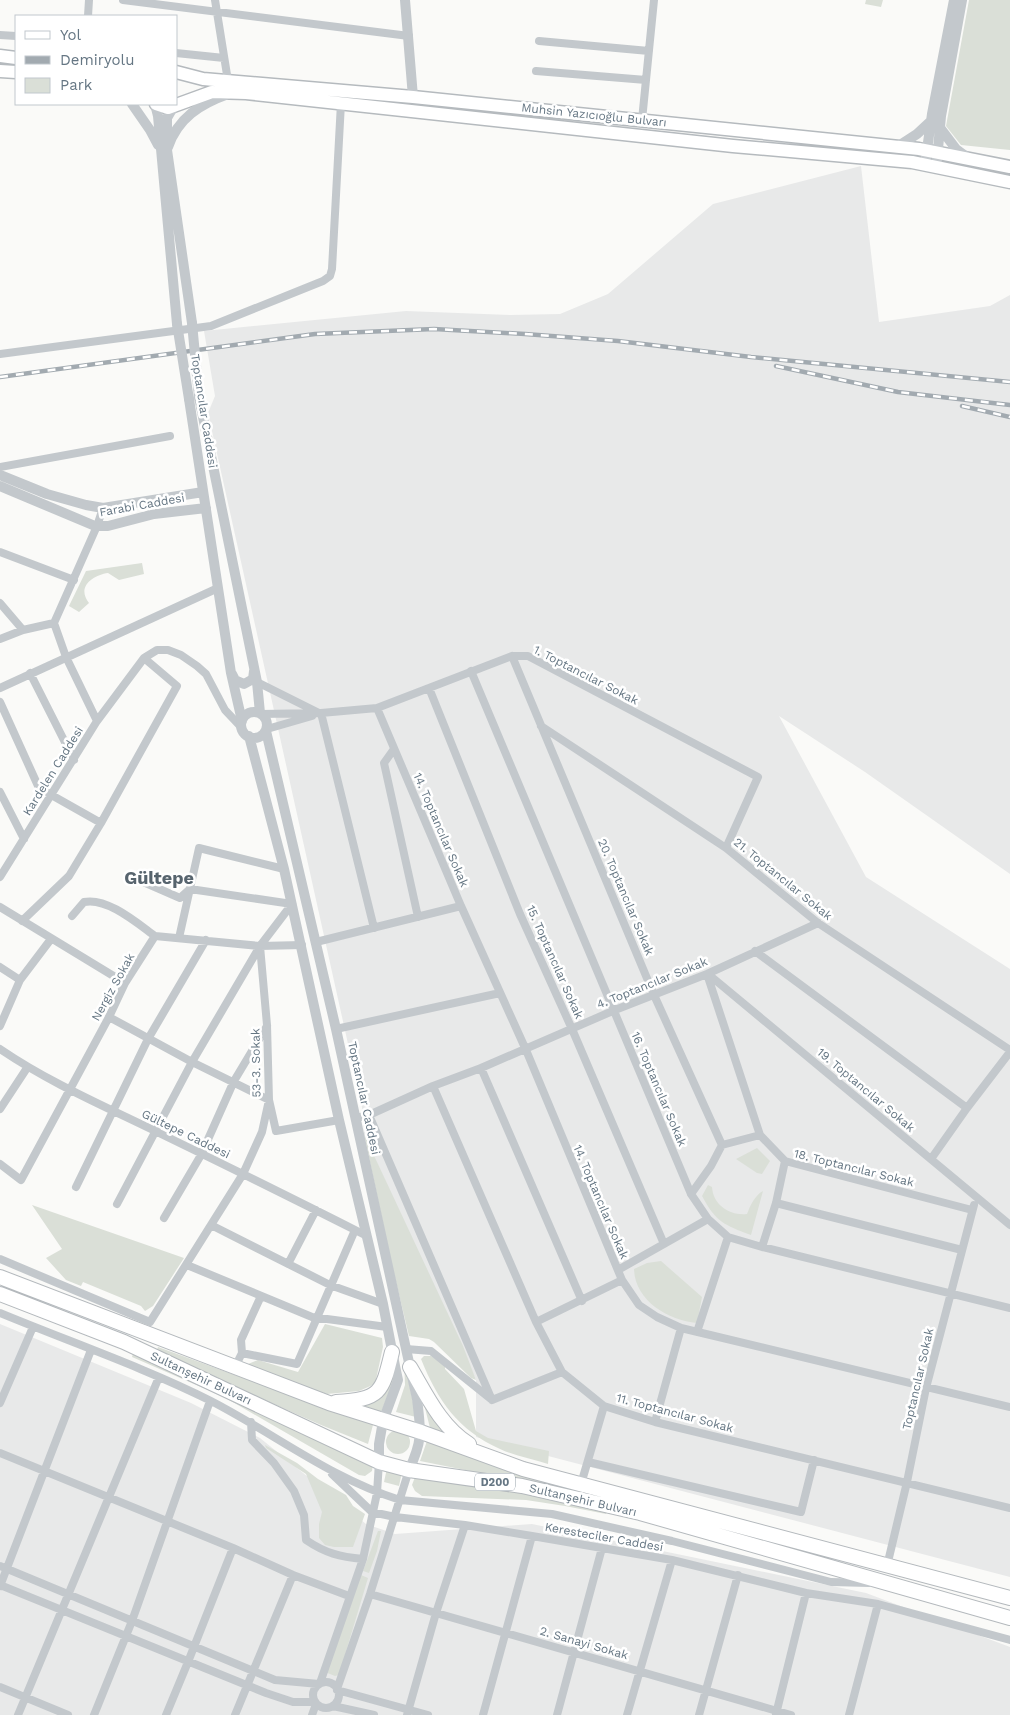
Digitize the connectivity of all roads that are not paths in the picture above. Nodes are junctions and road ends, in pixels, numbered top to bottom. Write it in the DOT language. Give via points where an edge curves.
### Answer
graph roads {
  1 [pos="89,0"];
  2 [pos="123,0"];
  3 [pos="215,0"];
  4 [pos="405,0"];
  5 [pos="654,0"];
  6 [pos="954,0"];
  7 [pos="962,0"];
  8 [pos="217,12"];
  9 [pos="88,15"];
  10 [pos="0,34"];
  11 [pos="15,36"];
  12 [pos="409,36"];
  13 [pos="539,41"];
  14 [pos="649,51"];
  15 [pos="178,52"];
  16 [pos="0,56"];
  17 [pos="15,58"];
  18 [pos="224,58"];
  19 [pos="0,71"];
  20 [pos="536,71"];
  21 [pos="15,72"];
  22 [pos="178,73"];
  23 [pos="178,74"];
  24 [pos="646,80"];
  25 [pos="230,86"];
  26 [pos="413,97"];
  27 [pos="178,102"];
  28 [pos="341,103"];
  29 [pos="178,104"];
  30 [pos="133,105"];
  31 [pos="156,105"];
  32 [pos="159,105"];
  33 [pos="175,105"];
  34 [pos="176,105"];
  35 [pos="642,120"];
  36 [pos="932,121"];
  37 [pos="940,129"];
  38 [pos="896,147"];
  39 [pos="932,151"];
  40 [pos="164,152"];
  41 [pos="969,158"];
  42 [pos="931,165"];
  43 [pos="1010,167"];
  44 [pos="1010,182"];
  45 [pos="0,354"];
  46 [pos="194,398"];
  47 [pos="170,436"];
  48 [pos="0,467"];
  49 [pos="0,475"];
  50 [pos="0,486"];
  51 [pos="203,492"];
  52 [pos="103,508"];
  53 [pos="206,508"];
  54 [pos="98,526"];
  55 [pos="0,552"];
  56 [pos="74,580"];
  57 [pos="218,588"];
  58 [pos="0,603"];
  59 [pos="54,623"];
  60 [pos="23,630"];
  61 [pos="0,639"];
  62 [pos="512,656"];
  63 [pos="66,657"];
  64 [pos="144,658"];
  65 [pos="254,670"];
  66 [pos="471,671"];
  67 [pos="30,673"];
  68 [pos="231,673"];
  69 [pos="257,682"];
  70 [pos="0,688"];
  71 [pos="430,688"];
  72 [pos="0,702"];
  73 [pos="378,708"];
  74 [pos="261,713"];
  75 [pos="321,713"];
  76 [pos="98,722"];
  77 [pos="242,725"];
  78 [pos="541,726"];
  79 [pos="266,730"];
  80 [pos="249,736"];
  81 [pos="394,750"];
  82 [pos="74,760"];
  83 [pos="0,792"];
  84 [pos="51,795"];
  85 [pos="102,823"];
  86 [pos="24,839"];
  87 [pos="726,848"];
  88 [pos="284,869"];
  89 [pos="1,871"];
  90 [pos="141,882"];
  91 [pos="190,890"];
  92 [pos="292,904"];
  93 [pos="461,906"];
  94 [pos="0,907"];
  95 [pos="72,916"];
  96 [pos="418,917"];
  97 [pos="22,921"];
  98 [pos="818,923"];
  99 [pos="374,928"];
  100 [pos="156,936"];
  101 [pos="179,938"];
  102 [pos="51,939"];
  103 [pos="206,940"];
  104 [pos="316,942"];
  105 [pos="302,945"];
  106 [pos="260,946"];
  107 [pos="755,950"];
  108 [pos="0,968"];
  109 [pos="707,974"];
  110 [pos="20,980"];
  111 [pos="125,984"];
  112 [pos="500,993"];
  113 [pos="654,995"];
  114 [pos="615,1010"];
  115 [pos="109,1017"];
  116 [pos="267,1025"];
  117 [pos="0,1026"];
  118 [pos="336,1029"];
  119 [pos="572,1029"];
  120 [pos="148,1039"];
  121 [pos="0,1049"];
  122 [pos="526,1050"];
  123 [pos="1010,1051"];
  124 [pos="192,1062"];
  125 [pos="27,1068"];
  126 [pos="481,1068"];
  127 [pos="234,1081"];
  128 [pos="434,1086"];
  129 [pos="70,1091"];
  130 [pos="269,1100"];
  131 [pos="968,1108"];
  132 [pos="0,1109"];
  133 [pos="112,1112"];
  134 [pos="369,1115"];
  135 [pos="356,1118"];
  136 [pos="339,1120"];
  137 [pos="156,1132"];
  138 [pos="760,1135"];
  139 [pos="722,1145"];
  140 [pos="201,1154"];
  141 [pos="932,1159"];
  142 [pos="785,1161"];
  143 [pos="0,1164"];
  144 [pos="243,1174"];
  145 [pos="76,1186"];
  146 [pos="691,1194"];
  147 [pos="976,1198"];
  148 [pos="776,1203"];
  149 [pos="117,1204"];
  150 [pos="316,1210"];
  151 [pos="972,1210"];
  152 [pos="164,1218"];
  153 [pos="708,1220"];
  154 [pos="211,1225"];
  155 [pos="1010,1225"];
  156 [pos="354,1230"];
  157 [pos="365,1235"];
  158 [pos="728,1237"];
  159 [pos="664,1244"];
  160 [pos="762,1247"];
  161 [pos="962,1250"];
  162 [pos="0,1259"];
  163 [pos="288,1264"];
  164 [pos="186,1265"];
  165 [pos="618,1270"];
  166 [pos="0,1277"];
  167 [pos="622,1280"];
  168 [pos="330,1285"];
  169 [pos="0,1294"];
  170 [pos="949,1294"];
  171 [pos="261,1296"];
  172 [pos="582,1301"];
  173 [pos="382,1304"];
  174 [pos="1010,1308"];
  175 [pos="0,1313"];
  176 [pos="318,1318"];
  177 [pos="536,1322"];
  178 [pos="34,1327"];
  179 [pos="387,1327"];
  180 [pos="680,1328"];
  181 [pos="697,1332"];
  182 [pos="406,1349"];
  183 [pos="91,1350"];
  184 [pos="392,1352"];
  185 [pos="242,1353"];
  186 [pos="235,1367"];
  187 [pos="410,1367"];
  188 [pos="562,1372"];
  189 [pos="159,1377"];
  190 [pos="926,1388"];
  191 [pos="492,1400"];
  192 [pos="210,1401"];
  193 [pos="0,1402"];
  194 [pos="329,1403"];
  195 [pos="604,1406"];
  196 [pos="1010,1408"];
  197 [pos="383,1421"];
  198 [pos="251,1422"];
  199 [pos="656,1422"];
  200 [pos="421,1432"];
  201 [pos="0,1453"];
  202 [pos="491,1457"];
  203 [pos="814,1460"];
  204 [pos="379,1462"];
  205 [pos="588,1462"];
  206 [pos="327,1470"];
  207 [pos="409,1470"];
  208 [pos="44,1472"];
  209 [pos="907,1482"];
  210 [pos="581,1484"];
  211 [pos="377,1493"];
  212 [pos="108,1498"];
  213 [pos="400,1500"];
  214 [pos="1010,1508"];
  215 [pos="372,1512"];
  216 [pos="395,1518"];
  217 [pos="168,1522"];
  218 [pos="465,1525"];
  219 [pos="532,1536"];
  220 [pos="233,1548"];
  221 [pos="602,1548"];
  222 [pos="362,1558"];
  223 [pos="672,1560"];
  224 [pos="887,1566"];
  225 [pos="3,1568"];
  226 [pos="292,1575"];
  227 [pos="738,1575"];
  228 [pos="890,1583"];
  229 [pos="0,1585"];
  230 [pos="806,1593"];
  231 [pos="67,1594"];
  232 [pos="370,1594"];
  233 [pos="349,1596"];
  234 [pos="1010,1598"];
  235 [pos="878,1604"];
  236 [pos="61,1610"];
  237 [pos="436,1613"];
  238 [pos="1010,1618"];
  239 [pos="132,1621"];
  240 [pos="505,1632"];
  241 [pos="126,1636"];
  242 [pos="1010,1640"];
  243 [pos="194,1646"];
  244 [pos="574,1652"];
  245 [pos="188,1662"];
  246 [pos="253,1670"];
  247 [pos="639,1670"];
  248 [pos="320,1684"];
  249 [pos="247,1686"];
  250 [pos="0,1687"];
  251 [pos="706,1689"];
  252 [pos="337,1690"];
  253 [pos="24,1697"];
  254 [pos="315,1703"];
  255 [pos="331,1710"];
  256 [pos="407,1713"];
  257 [pos="776,1713"];
  258 [pos="18,1715"];
  259 [pos="68,1715"];
  260 [pos="94,1715"];
  261 [pos="166,1715"];
  262 [pos="235,1715"];
  263 [pos="312,1715"];
  264 [pos="374,1715"];
  265 [pos="428,1715"];
  266 [pos="483,1715"];
  267 [pos="557,1715"];
  268 [pos="627,1715"];
  269 [pos="699,1715"];
  270 [pos="791,1715"];
  271 [pos="849,1715"];
  1 -- 9 [label="street"];
  2 -- 8 [label="street"];
  3 -- 8 [label="street"];
  4 -- 12 [label="street"];
  5 -- 14 [label="street"];
  6 -- 36 [label="street"];
  7 -- 37 [label="street"];
  8 -- 12 [label="street"];
  8 -- 18 [label="street"];
  10 -- 11 [label="street"];
  12 -- 26 [label="street"];
  13 -- 14 [label="street"];
  14 -- 24 [label="street"];
  15 -- 18 [label="street"];
  16 -- 17 [label="main road"];
  18 -- 25 [label="street"];
  19 -- 21 [label="main road"];
  20 -- 24 [label="street"];
  22 -- 25 [label="main road, Muhsin Yazıcıoğlu Bulvarı"];
  23 -- 27 [label="main road, Muhsin Yazıcıoğlu Bulvarı" via="186,88"];
  24 -- 35 [label="street"];
  25 -- 26 [label="main road, Muhsin Yazıcıoğlu Bulvarı"];
  25 -- 28 [label="main road, Muhsin Yazıcıoğlu Bulvarı"];
  25 -- 29 [label="main road, Muhsin Yazıcıoğlu Bulvarı"];
  25 -- 40 [label="street" via="195,109 181,123"];
  26 -- 35 [label="main road, Muhsin Yazıcıoğlu Bulvarı"];
  28 -- 42 [label="main road, Muhsin Yazıcıoğlu Bulvarı"];
  28 -- 45 [label="street" via="330,276 210,326"];
  30 -- 40 [label="street"];
  31 -- 40 [label="street, Toptancılar Caddesi"];
  32 -- 33 [label="main road, Muhsin Yazıcıoğlu Bulvarı" via="168,108"];
  34 -- 40 [label="street, Toptancılar Caddesi" via="168,114"];
  35 -- 38 [label="main road, Muhsin Yazıcıoğlu Bulvarı"];
  36 -- 38 [label="street"];
  36 -- 39 [label="street"];
  37 -- 39 [label="street"];
  37 -- 41 [label="street" via="956,149"];
  38 -- 39 [label="main road, Muhsin Yazıcıoğlu Bulvarı"];
  39 -- 41 [label="main road, Muhsin Yazıcıoğlu Bulvarı"];
  39 -- 42 [label="street"];
  40 -- 46 [label="street, Toptancılar Caddesi, bridge" via="192,324"];
  40 -- 46 [label="street, Toptancılar Caddesi, bridge" via="177,324"];
  41 -- 43 [label="main road, Muhsin Yazıcıoğlu Bulvarı"];
  42 -- 44 [label="main road, Muhsin Yazıcıoğlu Bulvarı"];
  46 -- 51 [label="street, Toptancılar Caddesi"];
  46 -- 65 [label="street, Toptancılar Caddesi"];
  47 -- 48 [label="street"];
  49 -- 52 [label="street, Farabi Caddesi" via="47,494"];
  50 -- 54 [label="street, Farabi Caddesi"];
  51 -- 52 [label="street, Farabi Caddesi"];
  51 -- 53 [label="street, Toptancılar Caddesi"];
  52 -- 54 [label="street"];
  53 -- 54 [label="street, Farabi Caddesi" via="154,514"];
  53 -- 57 [label="street, Toptancılar Caddesi"];
  54 -- 56 [label="street"];
  55 -- 56 [label="street"];
  56 -- 59 [label="street"];
  57 -- 63 [label="street"];
  57 -- 68 [label="street, Toptancılar Caddesi"];
  58 -- 60 [label="street"];
  59 -- 60 [label="street"];
  59 -- 63 [label="street, Kardelen Caddesi"];
  60 -- 61 [label="street"];
  62 -- 66 [label="street"];
  62 -- 78 [label="street, 20. Toptancılar Sokak"];
  62 -- 87 [label="street, 1. Toptancılar Sokak" via="528,656 758,777"];
  63 -- 67 [label="street"];
  63 -- 76 [label="street, Kardelen Caddesi"];
  64 -- 76 [label="street"];
  64 -- 77 [label="street" via="157,650 181,654 206,674 226,710"];
  64 -- 85 [label="street" via="177,686"];
  65 -- 68 [label="street" via="253,679 244,684 235,680"];
  65 -- 69 [label="street, Toptancılar Caddesi"];
  66 -- 71 [label="street"];
  66 -- 114 [label="street, 16. Toptancılar Sokak"];
  67 -- 70 [label="street"];
  67 -- 82 [label="street"];
  68 -- 77 [label="street, Toptancılar Caddesi"];
  69 -- 74 [label="street, Toptancılar Caddesi"];
  69 -- 75 [label="street"];
  71 -- 73 [label="street"];
  71 -- 119 [label="street, 15. Toptancılar Sokak" via="520,914"];
  72 -- 84 [label="street" via="39,788"];
  73 -- 75 [label="street"];
  73 -- 81 [label="street, 14. Toptancılar Sokak"];
  74 -- 75 [label="street"];
  74 -- 77 [label="street" via="245,715"];
  74 -- 79 [label="street" via="266,720"];
  75 -- 79 [label="street"];
  75 -- 99 [label="street"];
  76 -- 82 [label="street, Kardelen Caddesi"];
  77 -- 80 [label="street"];
  78 -- 87 [label="street, 21. Toptancılar Sokak"];
  78 -- 113 [label="street, 20. Toptancılar Sokak"];
  79 -- 80 [label="street" via="258,737"];
  79 -- 104 [label="street, Toptancılar Caddesi"];
  80 -- 88 [label="street"];
  81 -- 93 [label="street, 14. Toptancılar Sokak"];
  81 -- 96 [label="street" via="384,763"];
  82 -- 84 [label="street, Kardelen Caddesi"];
  83 -- 86 [label="street"];
  84 -- 85 [label="street"];
  84 -- 86 [label="street, Kardelen Caddesi"];
  85 -- 97 [label="street" via="70,876"];
  86 -- 89 [label="street, Kardelen Caddesi"];
  87 -- 98 [label="street, 21. Toptancılar Sokak"];
  88 -- 91 [label="street" via="199,848"];
  88 -- 92 [label="street"];
  90 -- 91 [label="street" via="180,898"];
  91 -- 92 [label="street"];
  91 -- 101 [label="street"];
  92 -- 105 [label="street"];
  92 -- 106 [label="street"];
  93 -- 96 [label="street"];
  93 -- 112 [label="street, 14. Toptancılar Sokak"];
  94 -- 97 [label="street"];
  95 -- 100 [label="street" via="84,902 97,902 125,914"];
  96 -- 99 [label="street"];
  97 -- 102 [label="street"];
  98 -- 107 [label="street, 4. Toptancılar Sokak"];
  98 -- 123 [label="street, 21. Toptancılar Sokak"];
  99 -- 104 [label="street"];
  100 -- 101 [label="street"];
  100 -- 111 [label="street, Nergiz Sokak"];
  101 -- 103 [label="street"];
  102 -- 110 [label="street"];
  102 -- 111 [label="street"];
  103 -- 106 [label="street"];
  103 -- 120 [label="street"];
  104 -- 118 [label="street, Toptancılar Caddesi"];
  105 -- 106 [label="street"];
  105 -- 136 [label="street"];
  106 -- 116 [label="street, 53-3. Sokak"];
  106 -- 124 [label="street"];
  107 -- 109 [label="street, 4. Toptancılar Sokak"];
  107 -- 131 [label="street"];
  108 -- 110 [label="street"];
  109 -- 113 [label="street, 4. Toptancılar Sokak"];
  109 -- 138 [label="street, 18. Toptancılar Sokak"];
  109 -- 141 [label="street, 19. Toptancılar Sokak"];
  110 -- 117 [label="street"];
  111 -- 115 [label="street, Nergiz Sokak"];
  112 -- 118 [label="street"];
  112 -- 122 [label="street, 14. Toptancılar Sokak"];
  113 -- 114 [label="street, 4. Toptancılar Sokak"];
  113 -- 139 [label="street, 20. Toptancılar Sokak"];
  114 -- 119 [label="street, 4. Toptancılar Sokak"];
  114 -- 146 [label="street, 16. Toptancılar Sokak"];
  115 -- 120 [label="street"];
  115 -- 129 [label="street, Nergiz Sokak"];
  116 -- 127 [label="street"];
  116 -- 130 [label="street, 53-3. Sokak"];
  118 -- 135 [label="street, Toptancılar Caddesi"];
  119 -- 122 [label="street, 4. Toptancılar Sokak"];
  119 -- 159 [label="street, 15. Toptancılar Sokak"];
  120 -- 124 [label="street"];
  120 -- 133 [label="street"];
  121 -- 125 [label="street, Gültepe Caddesi"];
  122 -- 126 [label="street, 4. Toptancılar Sokak"];
  122 -- 165 [label="street, 14. Toptancılar Sokak"];
  123 -- 131 [label="street"];
  124 -- 127 [label="street"];
  124 -- 137 [label="street"];
  125 -- 129 [label="street, Gültepe Caddesi"];
  125 -- 132 [label="street"];
  126 -- 128 [label="street, 4. Toptancılar Sokak"];
  126 -- 172 [label="street"];
  127 -- 130 [label="street"];
  127 -- 140 [label="street"];
  128 -- 134 [label="street, 4. Toptancılar Sokak"];
  128 -- 177 [label="street, 11. Toptancılar Sokak"];
  129 -- 133 [label="street, Gültepe Caddesi"];
  129 -- 143 [label="street, Nergiz Sokak" via="22,1180"];
  130 -- 136 [label="street" via="276,1131"];
  130 -- 144 [label="street, 53-3. Sokak" via="262,1132"];
  131 -- 141 [label="street"];
  133 -- 137 [label="street, Gültepe Caddesi"];
  133 -- 145 [label="street"];
  134 -- 135 [label="street, 4. Toptancılar Sokak"];
  134 -- 191 [label="street"];
  135 -- 182 [label="street, Toptancılar Caddesi"];
  136 -- 157 [label="street"];
  137 -- 140 [label="street, Gültepe Caddesi"];
  137 -- 149 [label="street"];
  138 -- 139 [label="street"];
  138 -- 142 [label="street, 18. Toptancılar Sokak"];
  139 -- 146 [label="street"];
  140 -- 144 [label="street, Gültepe Caddesi"];
  140 -- 152 [label="street"];
  141 -- 147 [label="street, 19. Toptancılar Sokak"];
  142 -- 148 [label="street"];
  142 -- 151 [label="street, 18. Toptancılar Sokak"];
  144 -- 150 [label="street, Gültepe Caddesi"];
  144 -- 154 [label="street, 53-3. Sokak"];
  146 -- 153 [label="street, 16. Toptancılar Sokak"];
  147 -- 151 [label="street, Toptancılar Sokak"];
  147 -- 155 [label="street, 19. Toptancılar Sokak"];
  148 -- 160 [label="street"];
  148 -- 161 [label="street"];
  150 -- 156 [label="street, Gültepe Caddesi"];
  150 -- 163 [label="street"];
  151 -- 161 [label="street, Toptancılar Sokak"];
  153 -- 158 [label="street, 16. Toptancılar Sokak"];
  153 -- 159 [label="street"];
  154 -- 163 [label="street"];
  154 -- 164 [label="street, 53-3. Sokak"];
  156 -- 157 [label="street, Gültepe Caddesi"];
  156 -- 168 [label="street"];
  157 -- 173 [label="street"];
  158 -- 160 [label="street, 16. Toptancılar Sokak"];
  158 -- 181 [label="street"];
  159 -- 165 [label="street"];
  160 -- 170 [label="street, 16. Toptancılar Sokak"];
  161 -- 170 [label="street, Toptancılar Sokak"];
  162 -- 164 [label="street, 53-3. Sokak" via="150,1322"];
  163 -- 168 [label="street"];
  164 -- 171 [label="street"];
  165 -- 167 [label="street, 14. Toptancılar Sokak"];
  166 -- 186 [label="highway, Sultanşehir Bulvarı / D200"];
  167 -- 172 [label="street"];
  167 -- 180 [label="street, 14. Toptancılar Sokak" via="639,1305"];
  168 -- 173 [label="street"];
  168 -- 176 [label="street"];
  169 -- 204 [label="highway, Sultanşehir Bulvarı / D200" via="124,1342"];
  170 -- 174 [label="street, 16. Toptancılar Sokak"];
  170 -- 190 [label="street, Toptancılar Sokak"];
  171 -- 176 [label="street"];
  171 -- 185 [label="street" via="241,1340"];
  172 -- 177 [label="street"];
  173 -- 179 [label="street"];
  175 -- 178 [label="street"];
  176 -- 179 [label="street"];
  176 -- 185 [label="street" via="297,1364"];
  177 -- 188 [label="street, 11. Toptancılar Sokak"];
  178 -- 183 [label="street"];
  178 -- 193 [label="street"];
  179 -- 184 [label="street"];
  180 -- 181 [label="street, 14. Toptancılar Sokak"];
  180 -- 199 [label="street"];
  181 -- 190 [label="street, 14. Toptancılar Sokak"];
  182 -- 187 [label="street, Toptancılar Caddesi"];
  182 -- 191 [label="street" via="431,1351"];
  183 -- 189 [label="street"];
  183 -- 208 [label="street"];
  184 -- 194 [label="highway" via="385,1380 378,1392 362,1400"];
  184 -- 197 [label="street" via="398,1380"];
  185 -- 186 [label="street"];
  186 -- 194 [label="highway, Sultanşehir Bulvarı / D200"];
  187 -- 200 [label="street, Toptancılar Caddesi"];
  187 -- 202 [label="highway" via="434,1408 457,1437"];
  188 -- 191 [label="street"];
  188 -- 195 [label="street, 11. Toptancılar Sokak"];
  189 -- 192 [label="street"];
  189 -- 212 [label="street"];
  190 -- 196 [label="street, 14. Toptancılar Sokak"];
  190 -- 209 [label="street, Toptancılar Sokak"];
  192 -- 198 [label="street"];
  192 -- 217 [label="street"];
  194 -- 197 [label="highway, Sultanşehir Bulvarı / D200"];
  195 -- 199 [label="street, 11. Toptancılar Sokak"];
  195 -- 205 [label="street"];
  197 -- 200 [label="highway, Sultanşehir Bulvarı / D200"];
  197 -- 204 [label="street"];
  198 -- 206 [label="street"];
  198 -- 222 [label="street" via="252,1440 294,1491 304,1515 306,1540 340,1557"];
  199 -- 203 [label="street, 11. Toptancılar Sokak"];
  200 -- 202 [label="highway, Sultanşehir Bulvarı / D200"];
  200 -- 207 [label="street, Toptancılar Caddesi"];
  201 -- 208 [label="street"];
  202 -- 210 [label="highway, Sultanşehir Bulvarı / D200"];
  203 -- 205 [label="street" via="801,1512"];
  203 -- 209 [label="street, 11. Toptancılar Sokak"];
  204 -- 207 [label="highway, Sultanşehir Bulvarı / D200"];
  204 -- 211 [label="street"];
  205 -- 210 [label="street"];
  206 -- 211 [label="street"];
  206 -- 215 [label="street"];
  207 -- 213 [label="street"];
  207 -- 228 [label="highway, Sultanşehir Bulvarı / D200" via="522,1486 631,1511"];
  208 -- 212 [label="street"];
  208 -- 225 [label="street"];
  209 -- 214 [label="street, 11. Toptancılar Sokak"];
  209 -- 224 [label="street, Toptancılar Sokak"];
  210 -- 224 [label="highway, Sultanşehir Bulvarı / D200"];
  211 -- 213 [label="street"];
  211 -- 215 [label="street"];
  212 -- 217 [label="street"];
  212 -- 231 [label="street"];
  213 -- 216 [label="street"];
  213 -- 228 [label="street" via="552,1514 831,1582"];
  215 -- 216 [label="street, Keresteciler Caddesi"];
  215 -- 222 [label="street"];
  216 -- 218 [label="street, Keresteciler Caddesi"];
  216 -- 232 [label="street"];
  217 -- 220 [label="street"];
  217 -- 239 [label="street"];
  218 -- 219 [label="street, Keresteciler Caddesi"];
  218 -- 237 [label="street"];
  219 -- 221 [label="street, Keresteciler Caddesi"];
  219 -- 240 [label="street"];
  220 -- 226 [label="street"];
  220 -- 243 [label="street"];
  221 -- 223 [label="street, Keresteciler Caddesi"];
  221 -- 244 [label="street"];
  222 -- 233 [label="street"];
  223 -- 227 [label="street, Keresteciler Caddesi"];
  223 -- 247 [label="street"];
  224 -- 234 [label="highway, Sultanşehir Bulvarı / D200"];
  225 -- 229 [label="street"];
  225 -- 231 [label="street"];
  226 -- 233 [label="street"];
  226 -- 246 [label="street"];
  227 -- 230 [label="street, Keresteciler Caddesi"];
  227 -- 251 [label="street"];
  228 -- 238 [label="highway, Sultanşehir Bulvarı / D200"];
  229 -- 236 [label="street"];
  230 -- 235 [label="street, Keresteciler Caddesi"];
  230 -- 257 [label="street"];
  231 -- 236 [label="street"];
  231 -- 239 [label="street"];
  232 -- 237 [label="street, 2. Sanayi Sokak"];
  232 -- 252 [label="street"];
  233 -- 248 [label="street"];
  235 -- 242 [label="street, Keresteciler Caddesi"];
  235 -- 271 [label="street"];
  236 -- 241 [label="street"];
  236 -- 253 [label="street"];
  237 -- 240 [label="street, 2. Sanayi Sokak"];
  237 -- 256 [label="street"];
  239 -- 241 [label="street"];
  239 -- 243 [label="street"];
  240 -- 244 [label="street, 2. Sanayi Sokak"];
  240 -- 266 [label="street"];
  241 -- 245 [label="street"];
  241 -- 260 [label="street"];
  243 -- 245 [label="street"];
  243 -- 246 [label="street"];
  244 -- 247 [label="street, 2. Sanayi Sokak"];
  244 -- 267 [label="street"];
  245 -- 249 [label="street"];
  245 -- 261 [label="street"];
  246 -- 248 [label="street" via="275,1680"];
  246 -- 249 [label="street"];
  247 -- 251 [label="street, 2. Sanayi Sokak"];
  247 -- 268 [label="street"];
  248 -- 252 [label="street" via="331,1683"];
  248 -- 254 [label="street" via="313,1691"];
  249 -- 254 [label="street" via="293,1702"];
  249 -- 262 [label="street"];
  250 -- 253 [label="street"];
  251 -- 257 [label="street, 2. Sanayi Sokak"];
  251 -- 269 [label="street"];
  252 -- 255 [label="street" via="338,1699"];
  252 -- 256 [label="street"];
  253 -- 258 [label="street"];
  253 -- 259 [label="street"];
  254 -- 255 [label="street"];
  254 -- 263 [label="street"];
  255 -- 264 [label="street"];
  256 -- 265 [label="street"];
  257 -- 270 [label="street, 2. Sanayi Sokak"];
}
